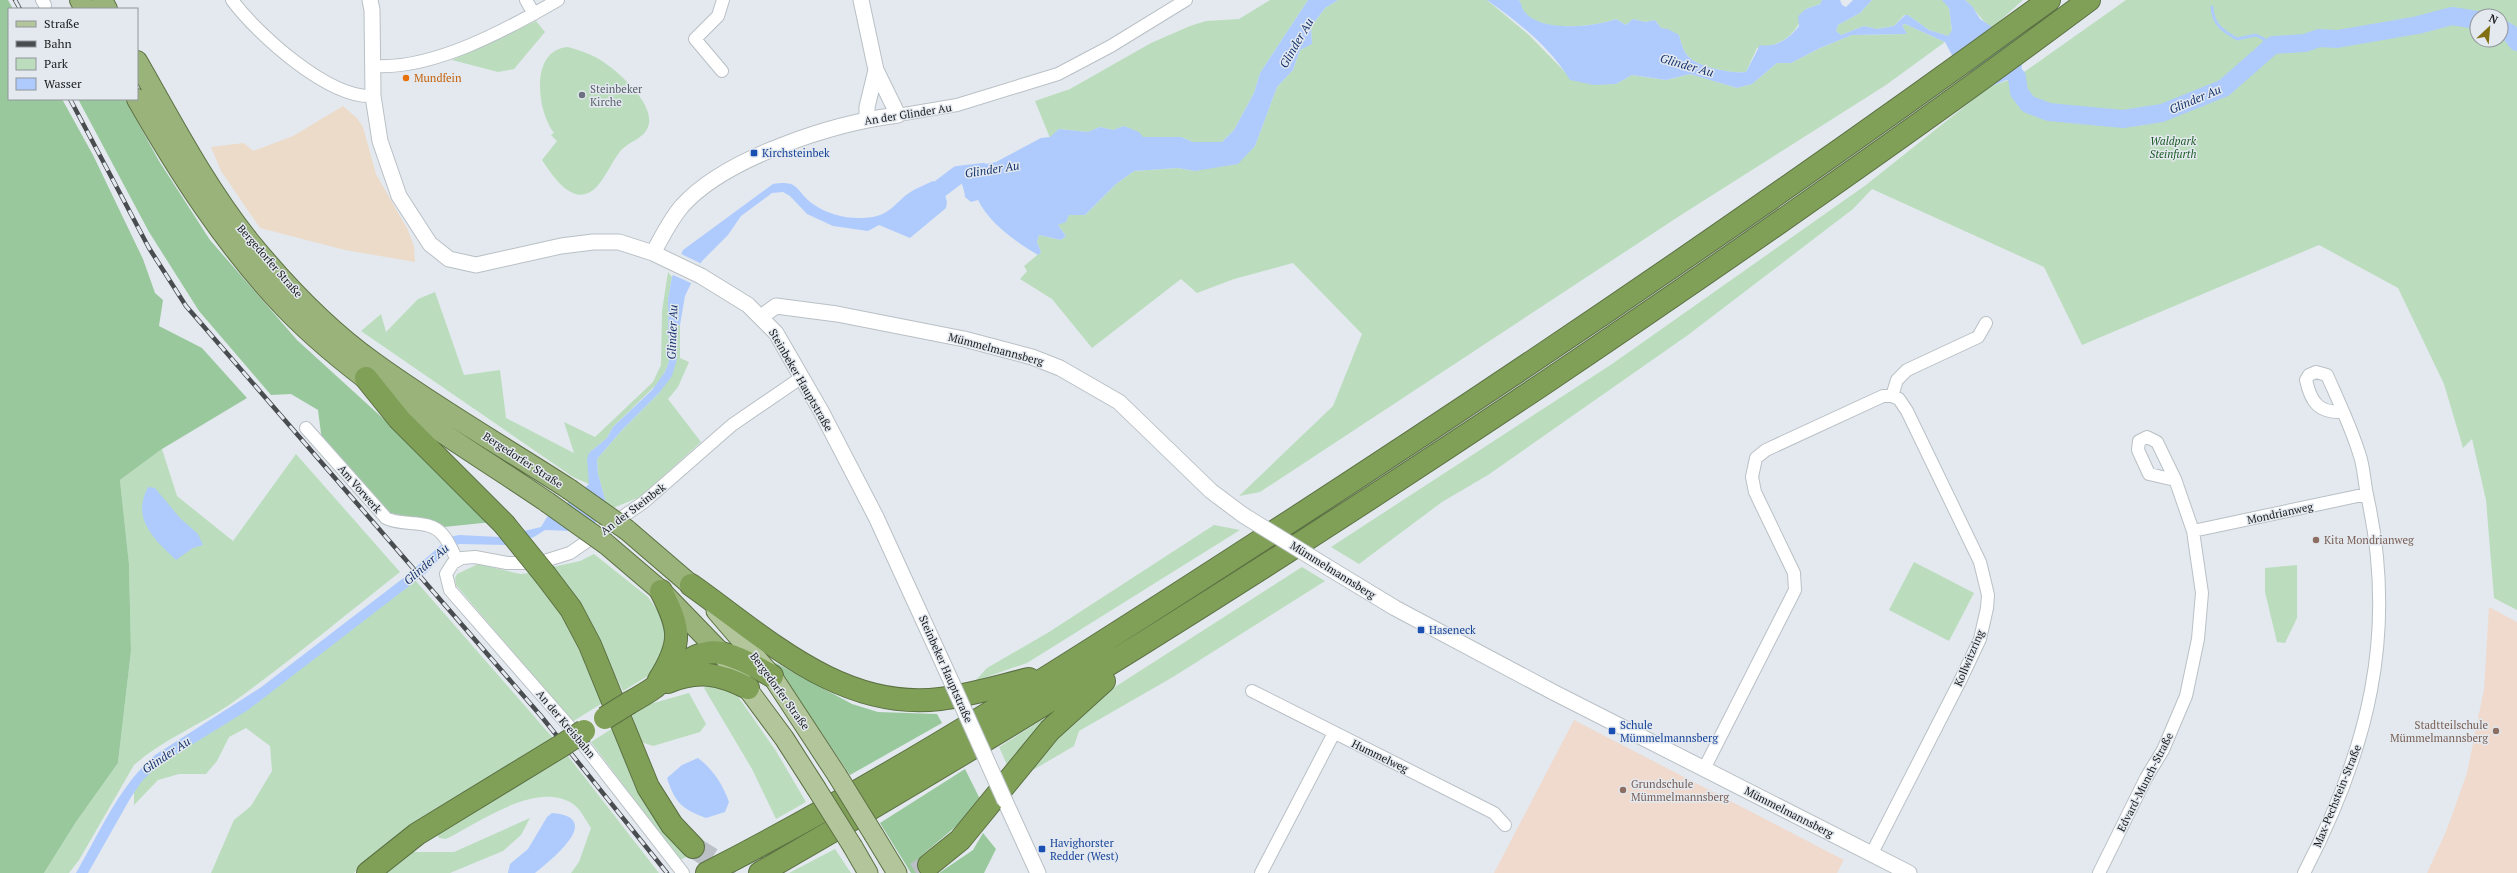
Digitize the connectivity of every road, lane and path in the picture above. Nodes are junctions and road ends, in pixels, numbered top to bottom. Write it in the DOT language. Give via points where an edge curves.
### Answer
graph roads {
  1 [pos="232,0"];
  2 [pos="370,0"];
  3 [pos="526,0"];
  4 [pos="558,0"];
  5 [pos="723,0"];
  6 [pos="1186,0"];
  7 [pos="2049,0"];
  8 [pos="865,1"];
  9 [pos="2084,4"];
  10 [pos="534,14"];
  11 [pos="138,63"];
  12 [pos="374,66"];
  13 [pos="876,70"];
  14 [pos="722,71"];
  15 [pos="373,96"];
  16 [pos="138,100"];
  17 [pos="898,115"];
  18 [pos="867,119"];
  19 [pos="653,253"];
  20 [pos="761,317"];
  21 [pos="1986,323"];
  22 [pos="366,378"];
  23 [pos="802,378"];
  24 [pos="1892,396"];
  25 [pos="2343,412"];
  26 [pos="306,428"];
  27 [pos="2175,480"];
  28 [pos="2367,494"];
  29 [pos="2193,531"];
  30 [pos="454,555"];
  31 [pos="691,585"];
  32 [pos="661,590"];
  33 [pos="1152,639"];
  34 [pos="721,653"];
  35 [pos="1052,673"];
  36 [pos="772,676"];
  37 [pos="654,688"];
  38 [pos="748,688"];
  39 [pos="1252,691"];
  40 [pos="1334,733"];
  41 [pos="1704,769"];
  42 [pos="1505,825"];
  43 [pos="693,847"];
  44 [pos="1872,853"];
  45 [pos="929,865"];
  46 [pos="368,873"];
  47 [pos="683,873"];
  48 [pos="707,873"];
  49 [pos="760,873"];
  50 [pos="868,873"];
  51 [pos="897,873"];
  52 [pos="1038,873"];
  53 [pos="1261,873"];
  54 [pos="1909,873"];
  55 [pos="2099,873"];
  56 [pos="2304,873"];
  1 -- 15 [label="street" via="263,34 294,61 348,93 362,97"];
  2 -- 12 [label="street, Steinbeker Hauptstraße"];
  3 -- 10 [label="street"];
  4 -- 10 [label="street"];
  5 -- 14 [label="street" via="718,16 695,39"];
  6 -- 17 [label="street, An der Glinder Au" via="1111,46 1058,74 957,105"];
  7 -- 35 [label="highway" via="1605,314 1334,493"];
  8 -- 13 [label="street"];
  9 -- 33 [label="highway" via="1955,99 1642,317 1426,463"];
  10 -- 12 [label="street" via="492,36 456,50 387,67"];
  11 -- 31 [label="highway, Bergedorfer Straße, bridge" via="207,182 248,240 283,280 328,324 373,362 569,489 627,530"];
  12 -- 15 [label="street, Steinbeker Hauptstraße"];
  13 -- 17 [label="street"];
  13 -- 18 [label="street" via="867,107"];
  15 -- 19 [label="street, Steinbeker Hauptstraße" via="380,141 400,196 430,244 449,259 483,264 561,246 607,241 627,244"];
  16 -- 22 [label="highway, Bergedorfer Straße" via="190,186 236,251 285,308"];
  17 -- 18 [label="street, An der Glinder Au"];
  18 -- 19 [label="street, An der Glinder Au" via="794,142 729,170 703,187 682,206"];
  19 -- 20 [label="street, Steinbeker Hauptstraße" via="732,294"];
  20 -- 23 [label="street, Steinbeker Hauptstraße" via="776,333"];
  20 -- 41 [label="street, Mümmelmannsberg, bridge" via="776,306 837,314 993,346 1060,368 1119,402 1211,491 1243,515 1395,608"];
  21 -- 24 [label="street" via="1978,337 1907,370 1897,380"];
  22 -- 32 [label="highway, Bergedorfer Straße, bridge" via="606,544"];
  22 -- 43 [label="highway, bridge" via="399,419 504,524 571,610 590,645 648,788 672,825"];
  23 -- 30 [label="street, An der Steinbek" via="732,425 644,502 570,553 538,563 507,563"];
  23 -- 52 [label="street, Steinbeker Hauptstraße, bridge" via="876,517"];
  24 -- 41 [label="street" via="1884,396 1766,450 1756,458 1752,477 1755,492 1794,573 1795,590"];
  24 -- 44 [label="street, Kollwitzring" via="1899,399 1907,411 1980,562 1988,595 1980,639"];
  25 -- 28 [label="street, Max-Pechstein-Straße" via="2360,453"];
  26 -- 30 [label="street, Am Vorwerk" via="386,518 399,523 430,526 438,530"];
  27 -- 29 [label="street, Edvard-Munch-Straße"];
  28 -- 29 [label="street, Mondrianweg"];
  28 -- 56 [label="street, Max-Pechstein-Straße" via="2380,574 2379,638 2373,680 2364,725 2350,770"];
  29 -- 55 [label="street, Edvard-Munch-Straße" via="2202,593 2198,639 2186,696 2163,750 2146,778"];
  30 -- 47 [label="street, An der Kreisbahn" via="446,578 450,590 568,725"];
  31 -- 35 [label="highway" via="815,673 868,694 891,699 940,699 975,693"];
  31 -- 36 [label="main road, Bergedorfer Straße" via="725,620"];
  32 -- 34 [label="highway, Bergedorfer Straße"];
  32 -- 37 [label="highway" via="678,633 668,663"];
  33 -- 45 [label="highway" via="1050,730 960,840"];
  33 -- 49 [label="highway" via="917,783"];
  34 -- 36 [label="highway"];
  34 -- 37 [label="highway" via="704,654 690,660"];
  34 -- 38 [label="main road, Bergedorfer Straße"];
  35 -- 48 [label="highway" via="900,765"];
  36 -- 51 [label="main road, Bergedorfer Straße, bridge"];
  37 -- 38 [label="highway" via="678,678 701,673 723,677"];
  37 -- 46 [label="highway, bridge" via="417,834"];
  38 -- 50 [label="main road, Bergedorfer Straße, bridge" via="816,788"];
  39 -- 40 [label="street, Hummelweg"];
  40 -- 42 [label="street, Hummelweg" via="1494,813"];
  40 -- 53 [label="street"];
  41 -- 44 [label="street, Mümmelmannsberg"];
  44 -- 54 [label="street, Mümmelmannsberg"];
}
